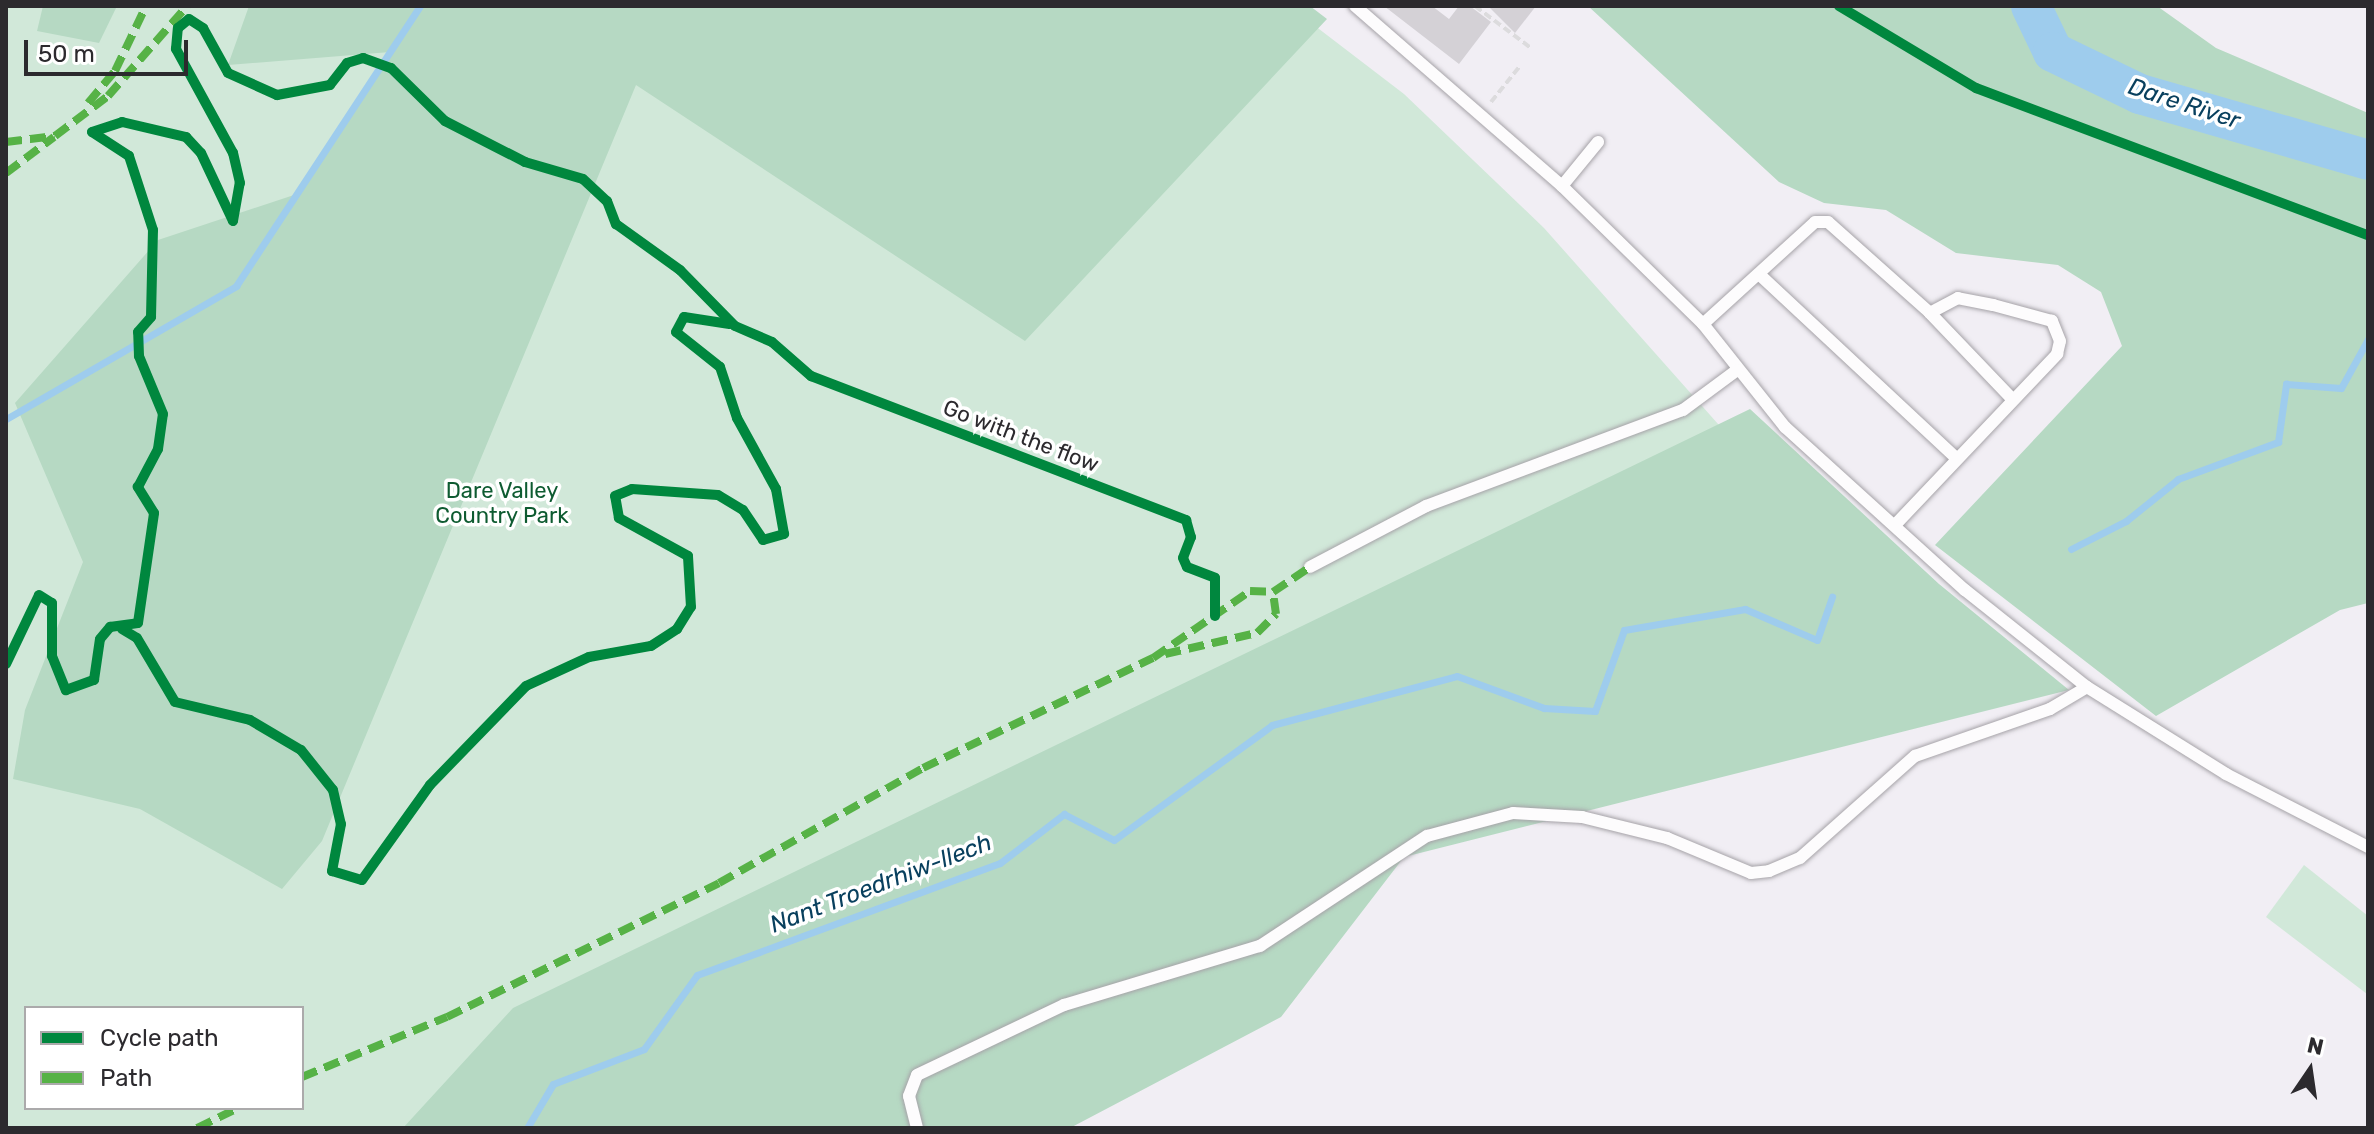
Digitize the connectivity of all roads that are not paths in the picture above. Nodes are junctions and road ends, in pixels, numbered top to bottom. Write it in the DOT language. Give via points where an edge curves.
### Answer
graph roads {
  1 [pos="1355,6"];
  2 [pos="1598,142"];
  3 [pos="1562,186"];
  4 [pos="1761,276"];
  5 [pos="1930,313"];
  6 [pos="1703,324"];
  7 [pos="1737,370"];
  8 [pos="2013,400"];
  9 [pos="1956,458"];
  10 [pos="1895,525"];
  11 [pos="1310,567"];
  12 [pos="2087,687"];
  13 [pos="2368,847"];
  14 [pos="917,1128"];
  1 -- 3 [label="lane"];
  2 -- 3 [label="lane"];
  3 -- 6 [label="lane"];
  4 -- 5 [label="lane" via="1815,222 1828,222"];
  4 -- 6 [label="lane"];
  4 -- 9 [label="lane"];
  5 -- 8 [label="lane"];
  5 -- 8 [label="lane" via="1958,298 2056,325 2057,354"];
  6 -- 7 [label="lane"];
  7 -- 10 [label="lane" via="1785,427"];
  7 -- 11 [label="lane" via="1683,410 1426,506"];
  8 -- 9 [label="lane"];
  9 -- 10 [label="lane"];
  10 -- 12 [label="lane"];
  12 -- 13 [label="lane" via="2226,774"];
  12 -- 14 [label="lane" via="2050,709 1915,756 1800,858 1769,871 1751,873 1667,838 1582,817 1513,813 1427,836 1260,946 1064,1005 917,1075 909,1096"];
}
